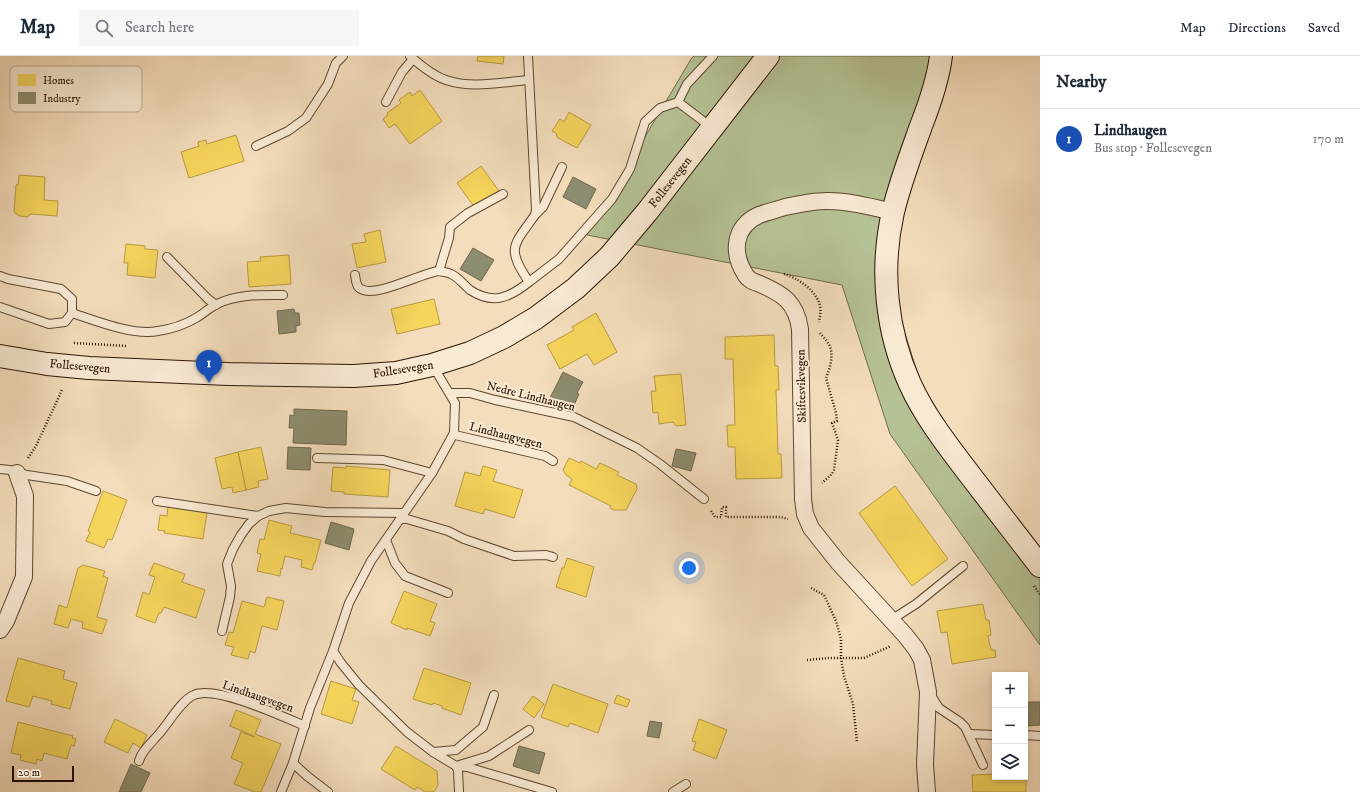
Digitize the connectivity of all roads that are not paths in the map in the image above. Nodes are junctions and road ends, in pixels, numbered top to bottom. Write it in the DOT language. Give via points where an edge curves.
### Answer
graph roads {
  1 [pos="343,56"];
  2 [pos="528,56"];
  3 [pos="713,56"];
  4 [pos="768,56"];
  5 [pos="941,56"];
  6 [pos="412,57"];
  7 [pos="529,80"];
  8 [pos="386,102"];
  9 [pos="678,102"];
  10 [pos="712,128"];
  11 [pos="256,146"];
  12 [pos="562,167"];
  13 [pos="503,194"];
  14 [pos="894,212"];
  15 [pos="535,215"];
  16 [pos="167,257"];
  17 [pos="439,271"];
  18 [pos="355,275"];
  19 [pos="0,276"];
  20 [pos="529,282"];
  21 [pos="283,295"];
  22 [pos="216,305"];
  23 [pos="0,307"];
  24 [pos="72,314"];
  25 [pos="0,356"];
  26 [pos="432,365"];
  27 [pos="450,393"];
  28 [pos="454,433"];
  29 [pos="317,458"];
  30 [pos="553,461"];
  31 [pos="0,469"];
  32 [pos="17,473"];
  33 [pos="432,473"];
  34 [pos="96,491"];
  35 [pos="704,499"];
  36 [pos="157,501"];
  37 [pos="258,516"];
  38 [pos="403,516"];
  39 [pos="386,540"];
  40 [pos="553,557"];
  41 [pos="963,566"];
  42 [pos="1040,566"];
  43 [pos="448,594"];
  44 [pos="891,620"];
  45 [pos="0,630"];
  46 [pos="222,631"];
  47 [pos="333,651"];
  48 [pos="928,692"];
  49 [pos="494,695"];
  50 [pos="305,726"];
  51 [pos="529,730"];
  52 [pos="969,734"];
  53 [pos="992,735"];
  54 [pos="1028,735"];
  55 [pos="1040,736"];
  56 [pos="433,752"];
  57 [pos="139,761"];
  58 [pos="293,763"];
  59 [pos="983,765"];
  60 [pos="456,766"];
  61 [pos="686,784"];
  62 [pos="281,792"];
  63 [pos="328,792"];
  64 [pos="460,792"];
  65 [pos="552,792"];
  66 [pos="674,792"];
  67 [pos="927,792"];
  1 -- 11 [label="lane" via="336,63 328,84 306,118 288,131"];
  2 -- 7 [label="lane"];
  3 -- 9 [label="lane" via="687,84"];
  4 -- 10 [label="main road, Follesevegen"];
  5 -- 14 [label="main road" via="935,87 904,174"];
  6 -- 7 [label="lane" via="446,80 472,85"];
  6 -- 8 [label="lane"];
  7 -- 15 [label="lane"];
  9 -- 10 [label="lane"];
  9 -- 20 [label="lane" via="660,108 645,122 630,169 612,199 559,259"];
  10 -- 26 [label="main road, Follesevegen" via="627,236 576,288 504,338 470,353"];
  12 -- 15 [label="lane" via="543,207"];
  13 -- 17 [label="lane" via="468,213 450,227"];
  14 -- 42 [label="main road" via="886,264 887,295 892,326 910,384 942,437"];
  14 -- 44 [label="street, Skiftesvikvegen" via="852,203 804,202 758,216 746,224 738,235 736,251 746,276 787,299 798,317 805,514 811,528 838,562"];
  15 -- 20 [label="lane" via="516,242 514,251 518,265"];
  16 -- 22 [label="lane"];
  17 -- 18 [label="lane" via="369,291 359,288"];
  17 -- 20 [label="lane" via="452,274 470,290 486,298 499,299 518,291"];
  19 -- 24 [label="lane" via="61,289 72,299"];
  21 -- 22 [label="lane" via="252,295"];
  22 -- 24 [label="lane" via="180,326 157,332 132,331"];
  23 -- 24 [label="lane" via="49,324 65,322"];
  25 -- 26 [label="main road, Follesevegen" via="89,368 228,374 354,376 396,373"];
  26 -- 27 [label="lane, Lindhaugvegen"];
  27 -- 28 [label="lane, Lindhaugvegen" via="455,403"];
  27 -- 35 [label="lane, Nedre Lindhaugen" via="470,393 574,418 637,448"];
  28 -- 30 [label="lane, Lindhaugvegen" via="545,456"];
  28 -- 33 [label="lane, Lindhaugvegen"];
  29 -- 33 [label="lane" via="383,460"];
  31 -- 32 [label="lane"];
  32 -- 34 [label="lane" via="67,481"];
  32 -- 45 [label="street" via="24,496 24,577"];
  33 -- 38 [label="lane, Lindhaugvegen"];
  36 -- 37 [label="lane"];
  37 -- 38 [label="lane" via="286,508"];
  37 -- 46 [label="lane" via="241,535 227,564 231,586"];
  38 -- 39 [label="lane, Lindhaugvegen"];
  38 -- 40 [label="lane" via="514,556"];
  39 -- 43 [label="lane" via="395,563 405,576"];
  39 -- 47 [label="lane, Lindhaugvegen" via="371,561 349,603"];
  41 -- 44 [label="lane" via="916,604"];
  44 -- 48 [label="street, Skiftesvikvegen" via="922,660"];
  47 -- 50 [label="lane, Lindhaugvegen"];
  47 -- 56 [label="lane" via="359,685 407,732"];
  48 -- 52 [label="lane, Skiftesvikvegen" via="939,708 960,722"];
  48 -- 67 [label="street, Skiftesvikvegen" via="924,765"];
  49 -- 56 [label="lane" via="483,727 456,750"];
  50 -- 57 [label="lane, Lindhaugvegen" via="230,696 194,694 148,746"];
  50 -- 58 [label="lane, Lindhaugvegen"];
  51 -- 60 [label="lane" via="489,756"];
  52 -- 53 [label="lane"];
  52 -- 59 [label="lane, Skiftesvikvegen"];
  54 -- 55 [label="lane"];
  56 -- 60 [label="lane"];
  58 -- 62 [label="lane, Lindhaugvegen"];
  58 -- 63 [label="lane"];
  60 -- 64 [label="lane"];
  60 -- 65 [label="lane"];
  61 -- 66 [label="lane"];
}
